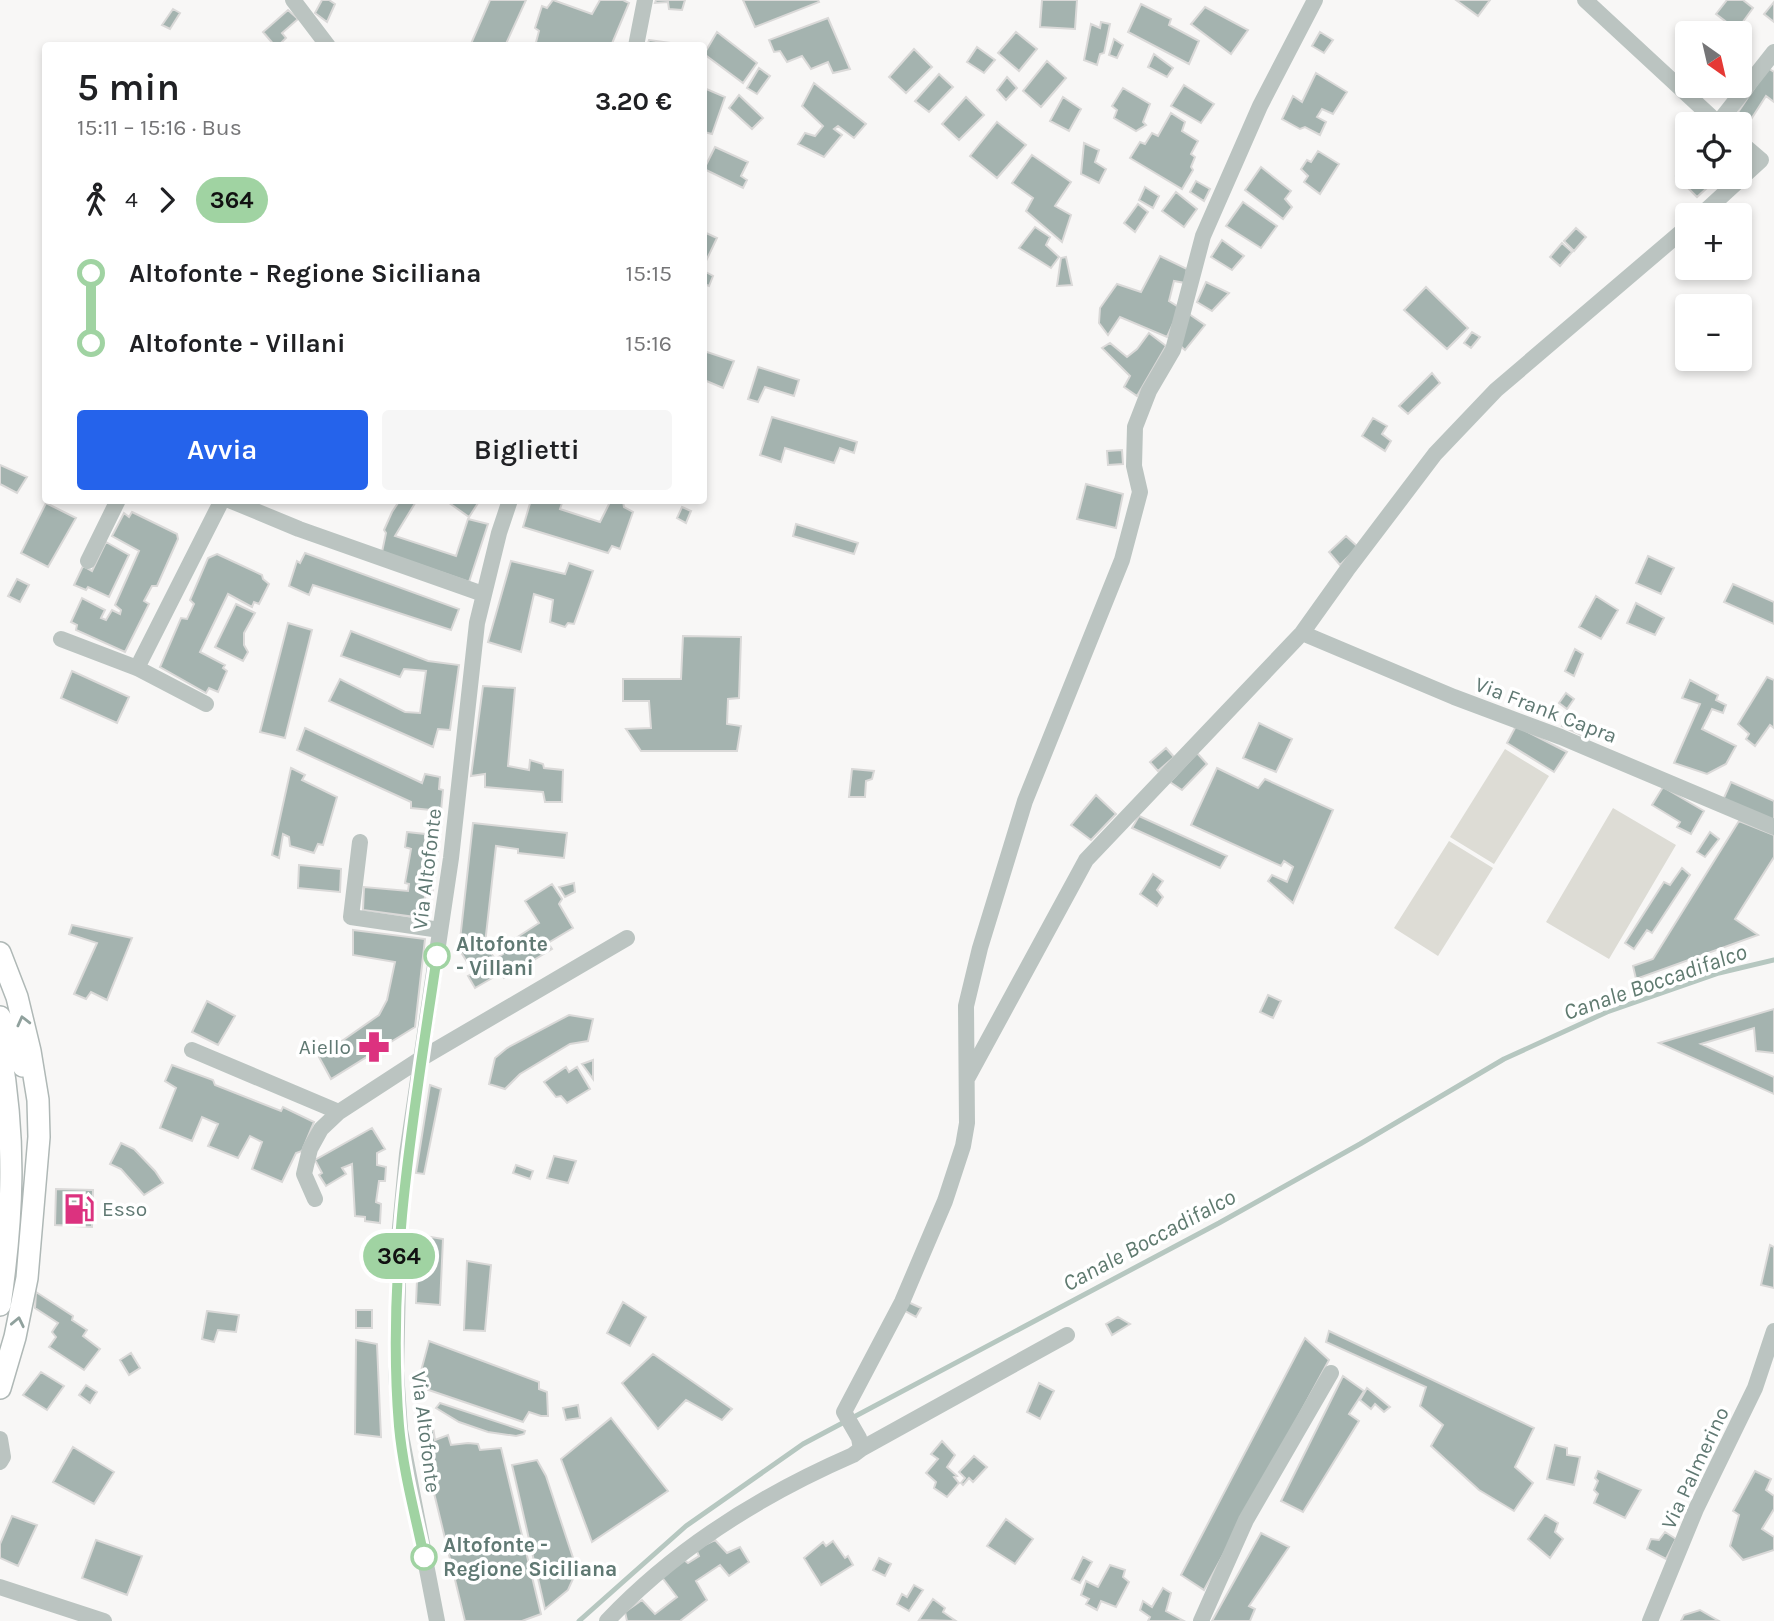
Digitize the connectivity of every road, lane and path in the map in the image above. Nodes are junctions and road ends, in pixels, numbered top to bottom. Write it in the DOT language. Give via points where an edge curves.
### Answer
graph roads {
  1 [pos="293,0"];
  2 [pos="645,0"];
  3 [pos="1315,0"];
  4 [pos="1585,0"];
  5 [pos="325,42"];
  6 [pos="637,42"];
  7 [pos="1774,52"];
  8 [pos="1706,112"];
  9 [pos="1728,112"];
  10 [pos="1752,153"];
  11 [pos="1752,167"];
  12 [pos="1729,189"];
  13 [pos="1714,203"];
  14 [pos="1675,237"];
  15 [pos="116,504"];
  16 [pos="220,504"];
  17 [pos="239,504"];
  18 [pos="509,504"];
  19 [pos="88,561"];
  20 [pos="483,594"];
  21 [pos="1302,633"];
  22 [pos="61,639"];
  23 [pos="137,668"];
  24 [pos="206,704"];
  25 [pos="1774,827"];
  26 [pos="360,842"];
  27 [pos="440,930"];
  28 [pos="627,938"];
  29 [pos="0,953"];
  30 [pos="0,1017"];
  31 [pos="0,1049"];
  32 [pos="192,1051"];
  33 [pos="422,1058"];
  34 [pos="968,1077"];
  35 [pos="339,1112"];
  36 [pos="38,1137"];
  37 [pos="12,1169"];
  38 [pos="315,1199"];
  39 [pos="0,1214"];
  40 [pos="2,1284"];
  41 [pos="0,1305"];
  42 [pos="1774,1331"];
  43 [pos="1067,1335"];
  44 [pos="1331,1373"];
  45 [pos="0,1388"];
  46 [pos="0,1439"];
  47 [pos="861,1449"];
  48 [pos="0,1462"];
  49 [pos="0,1587"];
  50 [pos="104,1621"];
  51 [pos="437,1621"];
  52 [pos="607,1621"];
  53 [pos="1201,1621"];
  54 [pos="1650,1621"];
  1 -- 5 [label="street"];
  2 -- 6 [label="street"];
  3 -- 34 [label="street" via="1260,106 1203,236 1173,350 1135,427 1133,467 1140,492 1122,560 1002,870 966,1006"];
  4 -- 8 [label="street"];
  7 -- 9 [label="street"];
  10 -- 11 [label="street" via="1760,160"];
  12 -- 13 [label="street"];
  14 -- 21 [label="street" via="1496,390 1444,445"];
  15 -- 19 [label="street"];
  16 -- 23 [label="street"];
  17 -- 20 [label="street"];
  18 -- 20 [label="street, Via Altofonte"];
  20 -- 27 [label="street, Via Altofonte"];
  21 -- 25 [label="street, Via Frank Capra"];
  21 -- 34 [label="street" via="1086,860"];
  22 -- 23 [label="street"];
  23 -- 24 [label="street"];
  26 -- 27 [label="street" via="351,917"];
  27 -- 33 [label="street, Via Altofonte"];
  28 -- 33 [label="street"];
  36 -- 29 [label="main road, one-way" via="30,1051"];
  30 -- 36 [label="main road" via="21,1059"];
  31 -- 37 [label="main road"];
  32 -- 35 [label="street"];
  33 -- 35 [label="street"];
  33 -- 51 [label="street, Via Altofonte" via="399,1238 396,1371 400,1430"];
  34 -- 47 [label="street" via="967,1123 944,1201 902,1302 844,1412"];
  35 -- 38 [label="street" via="321,1129 310,1149 304,1174"];
  45 -- 36 [label="main road, one-way" via="27,1278"];
  37 -- 39 [label="main road"];
  37 -- 40 [label="main road"];
  40 -- 41 [label="main road"];
  42 -- 54 [label="street, Via Palmerino" via="1745,1412 1696,1509"];
  43 -- 47 [label="street"];
  44 -- 53 [label="street" via="1246,1520"];
  46 -- 48 [label="street"];
  47 -- 52 [label="street" via="757,1502 690,1546"];
  49 -- 50 [label="street"];
}
